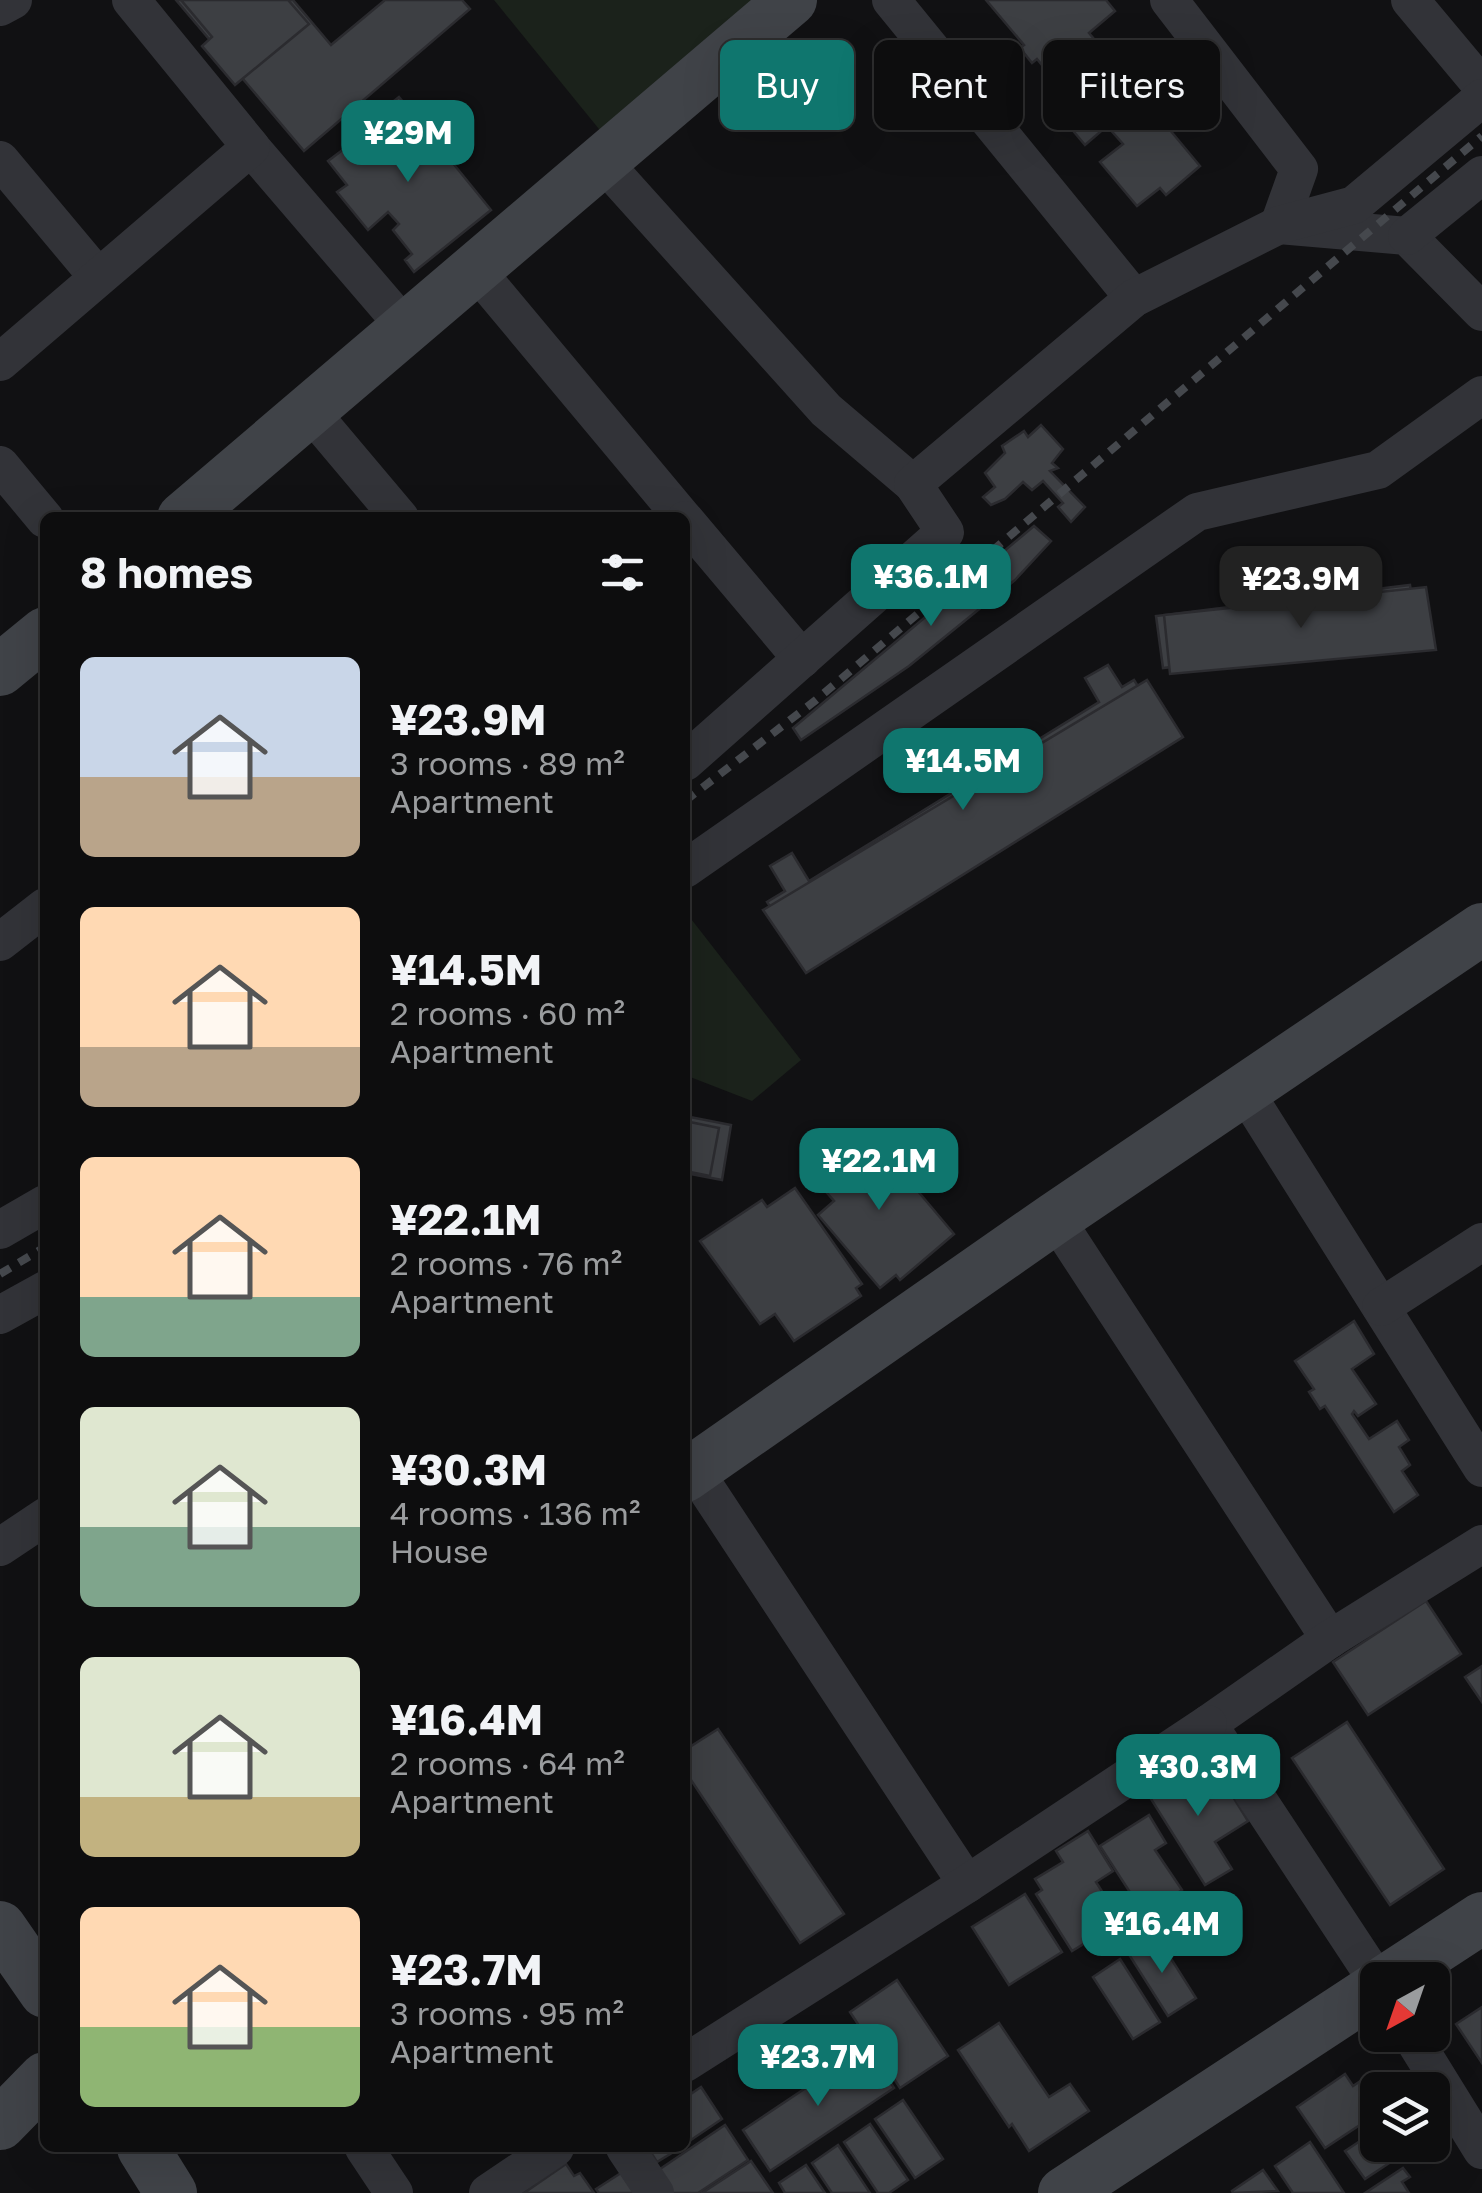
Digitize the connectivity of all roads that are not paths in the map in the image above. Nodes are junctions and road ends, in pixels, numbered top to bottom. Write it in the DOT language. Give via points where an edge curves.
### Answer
graph roads {
  1 [pos="13,0"];
  2 [pos="131,0"];
  3 [pos="792,0"];
  4 [pos="891,0"];
  5 [pos="1169,0"];
  6 [pos="1410,0"];
  7 [pos="0,7"];
  8 [pos="1482,86"];
  9 [pos="1482,98"];
  10 [pos="243,138"];
  11 [pos="0,160"];
  12 [pos="602,161"];
  13 [pos="1482,175"];
  14 [pos="1279,225"];
  15 [pos="1407,236"];
  16 [pos="475,269"];
  17 [pos="98,278"];
  18 [pos="1134,298"];
  19 [pos="1482,312"];
  20 [pos="406,328"];
  21 [pos="0,362"];
  22 [pos="1482,394"];
  23 [pos="309,410"];
  24 [pos="0,466"];
  25 [pos="913,484"];
  26 [pos="40,512"];
  27 [pos="190,512"];
  28 [pos="395,512"];
  29 [pos="679,512"];
  30 [pos="690,525"];
  31 [pos="40,637"];
  32 [pos="802,658"];
  33 [pos="0,670"];
  34 [pos="690,758"];
  35 [pos="690,866"];
  36 [pos="40,911"];
  37 [pos="1482,930"];
  38 [pos="0,942"];
  39 [pos="1244,1090"];
  40 [pos="40,1207"];
  41 [pos="1055,1218"];
  42 [pos="0,1230"];
  43 [pos="1482,1242"];
  44 [pos="1381,1307"];
  45 [pos="1482,1468"];
  46 [pos="690,1473"];
  47 [pos="40,1520"];
  48 [pos="1482,1544"];
  49 [pos="0,1547"];
  50 [pos="1330,1640"];
  51 [pos="1208,1724"];
  52 [pos="968,1884"];
  53 [pos="1482,1918"];
  54 [pos="0,1926"];
  55 [pos="1364,1962"];
  56 [pos="1415,1962"];
  57 [pos="40,1985"];
  58 [pos="1360,1996"];
  59 [pos="1421,2052"];
  60 [pos="690,2060"];
  61 [pos="40,2083"];
  62 [pos="0,2124"];
  63 [pos="1482,2150"];
  64 [pos="145,2152"];
  65 [pos="367,2152"];
  66 [pos="549,2152"];
  67 [pos="628,2152"];
  68 [pos="172,2193"];
  69 [pos="394,2193"];
  70 [pos="488,2193"];
  71 [pos="656,2193"];
  72 [pos="1064,2193"];
  1 -- 7 [label="street"];
  2 -- 10 [label="street"];
  3 -- 12 [label="street"];
  4 -- 18 [label="street"];
  5 -- 14 [label="street" via="1300,169"];
  6 -- 8 [label="street"];
  9 -- 14 [label="street" via="1354,205"];
  10 -- 17 [label="street" via="251,147"];
  10 -- 20 [label="street"];
  11 -- 17 [label="street"];
  12 -- 16 [label="street"];
  12 -- 25 [label="street" via="826,410"];
  13 -- 15 [label="street"];
  14 -- 15 [label="street"];
  14 -- 18 [label="street"];
  15 -- 19 [label="street"];
  16 -- 20 [label="street"];
  16 -- 29 [label="street"];
  17 -- 21 [label="street"];
  18 -- 25 [label="street"];
  20 -- 23 [label="street"];
  22 -- 35 [label="street" via="1378,470 1196,512"];
  23 -- 27 [label="street"];
  23 -- 28 [label="street"];
  24 -- 26 [label="street"];
  25 -- 32 [label="street" via="944,532"];
  30 -- 32 [label="street"];
  31 -- 33 [label="street"];
  32 -- 34 [label="street"];
  36 -- 38 [label="street"];
  37 -- 39 [label="street"];
  39 -- 41 [label="street"];
  39 -- 44 [label="street"];
  40 -- 42 [label="street"];
  41 -- 46 [label="street"];
  41 -- 50 [label="street"];
  43 -- 44 [label="street"];
  44 -- 45 [label="street"];
  46 -- 52 [label="street"];
  47 -- 49 [label="street"];
  48 -- 50 [label="street"];
  50 -- 51 [label="street"];
  51 -- 52 [label="street"];
  51 -- 55 [label="street"];
  52 -- 60 [label="street"];
  53 -- 56 [label="street"];
  54 -- 57 [label="street"];
  58 -- 72 [label="street"];
  59 -- 63 [label="street"];
  61 -- 62 [label="street"];
  64 -- 68 [label="street"];
  65 -- 69 [label="street"];
  66 -- 70 [label="street"];
  67 -- 71 [label="street"];
}
